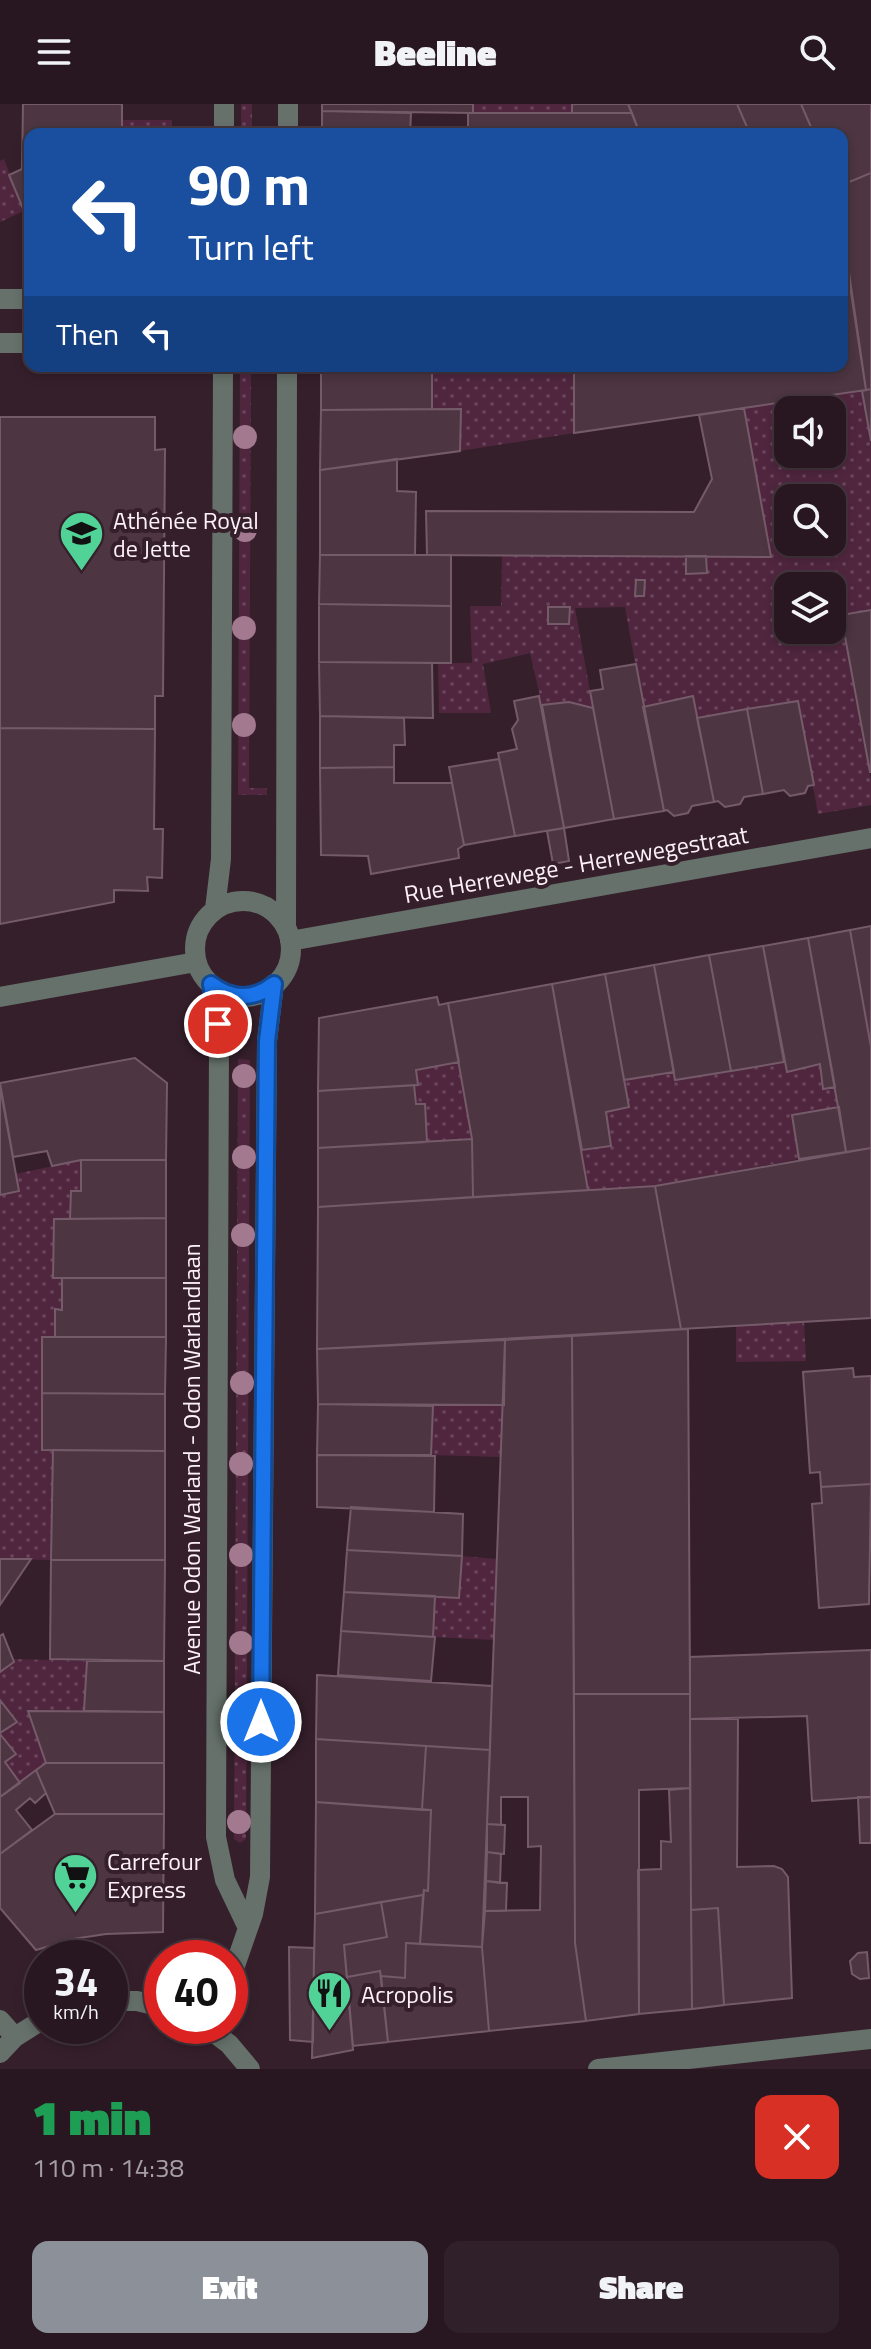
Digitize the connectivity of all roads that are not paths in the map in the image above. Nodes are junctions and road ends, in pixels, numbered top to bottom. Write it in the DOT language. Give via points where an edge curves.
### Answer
graph roads {
  1 [pos="224,104"];
  2 [pos="288,104"];
  3 [pos="224,128"];
  4 [pos="288,128"];
  5 [pos="0,299"];
  6 [pos="24,299"];
  7 [pos="0,343"];
  8 [pos="24,343"];
  9 [pos="223,372"];
  10 [pos="287,372"];
  11 [pos="871,838"];
  12 [pos="215,909"];
  13 [pos="288,935"];
  14 [pos="196,962"];
  15 [pos="211,984"];
  16 [pos="274,984"];
  17 [pos="0,997"];
  18 [pos="248,1928"];
  19 [pos="244,1940"];
  20 [pos="0,2020"];
  21 [pos="24,2031"];
  22 [pos="15,2037"];
  23 [pos="871,2039"];
  24 [pos="229,2044"];
  25 [pos="0,2053"];
  26 [pos="250,2069"];
  27 [pos="598,2069"];
  1 -- 3 [label="street"];
  2 -- 4 [label="street"];
  5 -- 6 [label="street"];
  7 -- 8 [label="street"];
  9 -- 12 [label="street" via="221,859"];
  10 -- 13 [label="street"];
  11 -- 13 [label="street, Rue Herrewege - Herrewegestraat"];
  12 -- 13 [label="street" via="231,902 264,905 278,916"];
  12 -- 14 [label="street" via="198,932"];
  13 -- 16 [label="street" via="285,972"];
  14 -- 15 [label="street"];
  14 -- 17 [label="street"];
  15 -- 16 [label="street" via="242,996"];
  15 -- 18 [label="street, Avenue Odon Warland - Odon Warlandlaan" via="219,1040 216,1837 225,1880"];
  16 -- 18 [label="street" via="267,1041 260,1877"];
  18 -- 19 [label="street"];
  20 -- 22 [label="street"];
  21 -- 22 [label="street"];
  22 -- 25 [label="street"];
  23 -- 27 [label="street"];
  24 -- 26 [label="street"];
}
